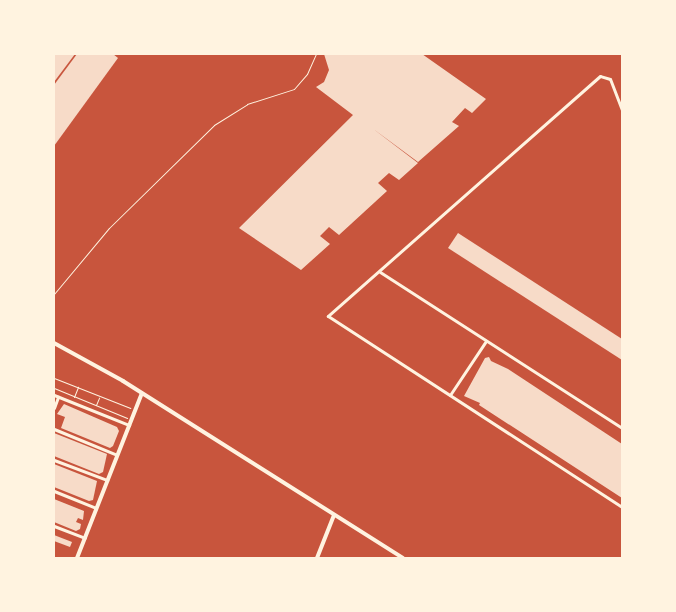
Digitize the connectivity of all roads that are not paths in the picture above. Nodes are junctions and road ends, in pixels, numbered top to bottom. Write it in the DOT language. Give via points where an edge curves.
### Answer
graph roads {
  1 [pos="622,110"];
  2 [pos="380,272"];
  3 [pos="486,341"];
  4 [pos="54,343"];
  5 [pos="142,393"];
  6 [pos="54,395"];
  7 [pos="450,395"];
  8 [pos="58,397"];
  9 [pos="54,408"];
  10 [pos="129,425"];
  11 [pos="622,428"];
  12 [pos="54,430"];
  13 [pos="118,455"];
  14 [pos="54,460"];
  15 [pos="108,480"];
  16 [pos="54,491"];
  17 [pos="622,507"];
  18 [pos="96,508"];
  19 [pos="334,515"];
  20 [pos="54,526"];
  21 [pos="85,538"];
  22 [pos="77,558"];
  23 [pos="318,558"];
  24 [pos="403,558"];
  1 -- 2 [label="street" via="610,79 600,76"];
  2 -- 3 [label="street"];
  2 -- 7 [label="street" via="328,316"];
  3 -- 7 [label="street"];
  3 -- 11 [label="street"];
  4 -- 5 [label="street"];
  5 -- 10 [label="street"];
  5 -- 19 [label="street"];
  6 -- 8 [label="street"];
  7 -- 17 [label="street"];
  8 -- 9 [label="street"];
  8 -- 10 [label="street"];
  10 -- 13 [label="street"];
  12 -- 13 [label="street"];
  13 -- 15 [label="street"];
  14 -- 15 [label="street"];
  15 -- 18 [label="street"];
  16 -- 18 [label="street"];
  18 -- 21 [label="street"];
  19 -- 23 [label="street"];
  19 -- 24 [label="street"];
  20 -- 21 [label="street"];
  21 -- 22 [label="street"];
}
